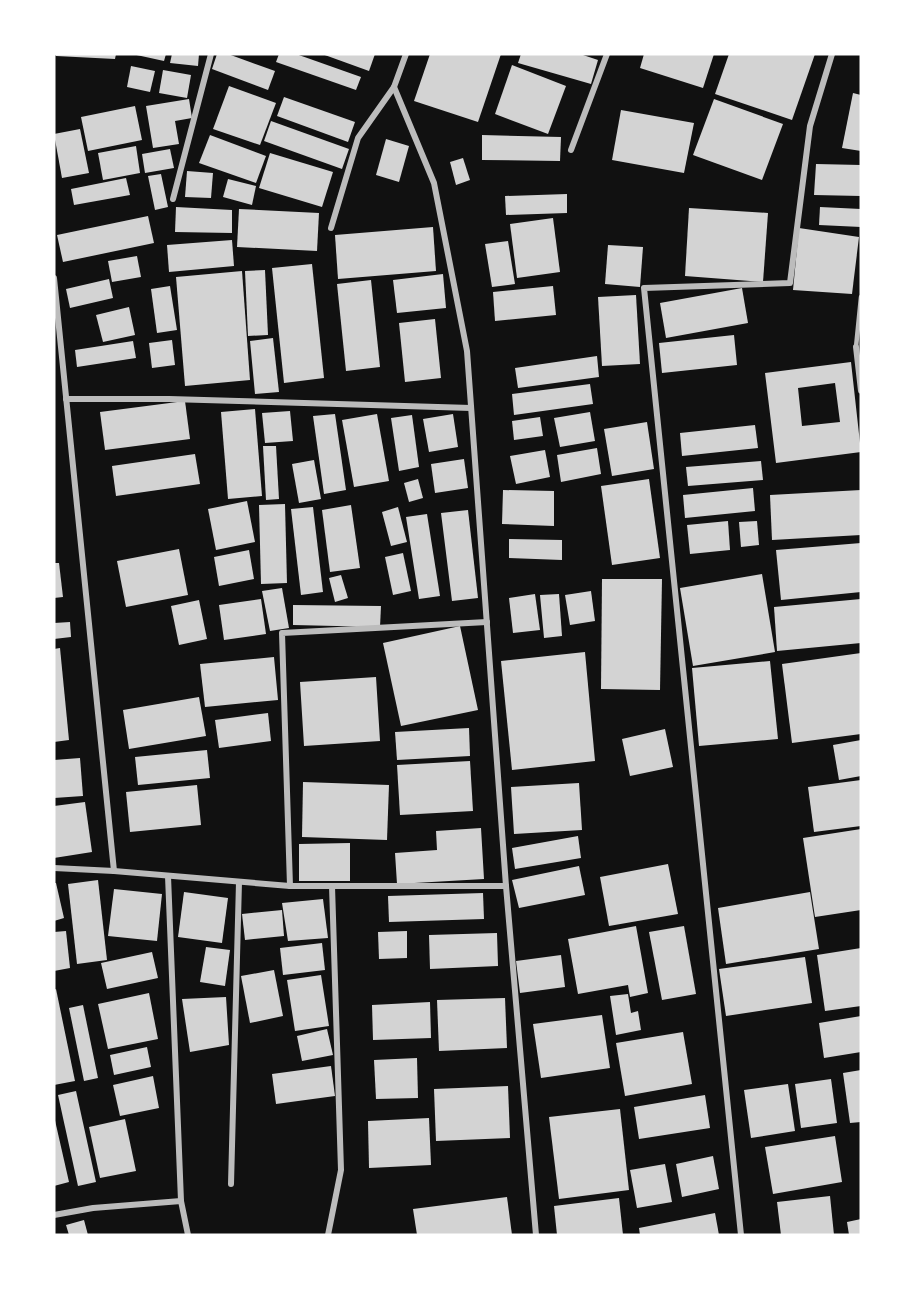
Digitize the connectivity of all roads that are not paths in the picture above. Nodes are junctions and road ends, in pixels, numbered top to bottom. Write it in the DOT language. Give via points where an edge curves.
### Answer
graph roads {
  1 [pos="211,54"];
  2 [pos="406,54"];
  3 [pos="607,54"];
  4 [pos="832,54"];
  5 [pos="394,87"];
  6 [pos="571,150"];
  7 [pos="173,199"];
  8 [pos="332,228"];
  9 [pos="54,278"];
  10 [pos="861,297"];
  11 [pos="856,347"];
  12 [pos="861,391"];
  13 [pos="66,399"];
  14 [pos="471,408"];
  15 [pos="487,622"];
  16 [pos="54,868"];
  17 [pos="114,871"];
  18 [pos="168,876"];
  19 [pos="239,882"];
  20 [pos="290,886"];
  21 [pos="332,886"];
  22 [pos="506,886"];
  23 [pos="231,1184"];
  24 [pos="181,1201"];
  25 [pos="54,1215"];
  26 [pos="188,1235"];
  27 [pos="328,1235"];
  28 [pos="536,1235"];
  29 [pos="741,1235"];
  1 -- 7 [label="street"];
  2 -- 5 [label="street"];
  3 -- 6 [label="street"];
  4 -- 29 [label="street" via="810,126 790,283 644,288"];
  5 -- 8 [label="street" via="358,138"];
  5 -- 14 [label="street" via="434,183 467,351"];
  9 -- 13 [label="street"];
  10 -- 11 [label="lane"];
  11 -- 12 [label="street"];
  13 -- 14 [label="street"];
  13 -- 17 [label="street"];
  14 -- 15 [label="street"];
  15 -- 20 [label="street" via="282,633"];
  15 -- 22 [label="street"];
  16 -- 17 [label="street"];
  17 -- 18 [label="street"];
  18 -- 19 [label="street"];
  18 -- 24 [label="street"];
  19 -- 20 [label="street"];
  19 -- 23 [label="street"];
  20 -- 21 [label="street"];
  21 -- 22 [label="street"];
  21 -- 27 [label="street" via="341,1170"];
  22 -- 28 [label="street"];
  24 -- 25 [label="street"];
  24 -- 26 [label="street"];
}
